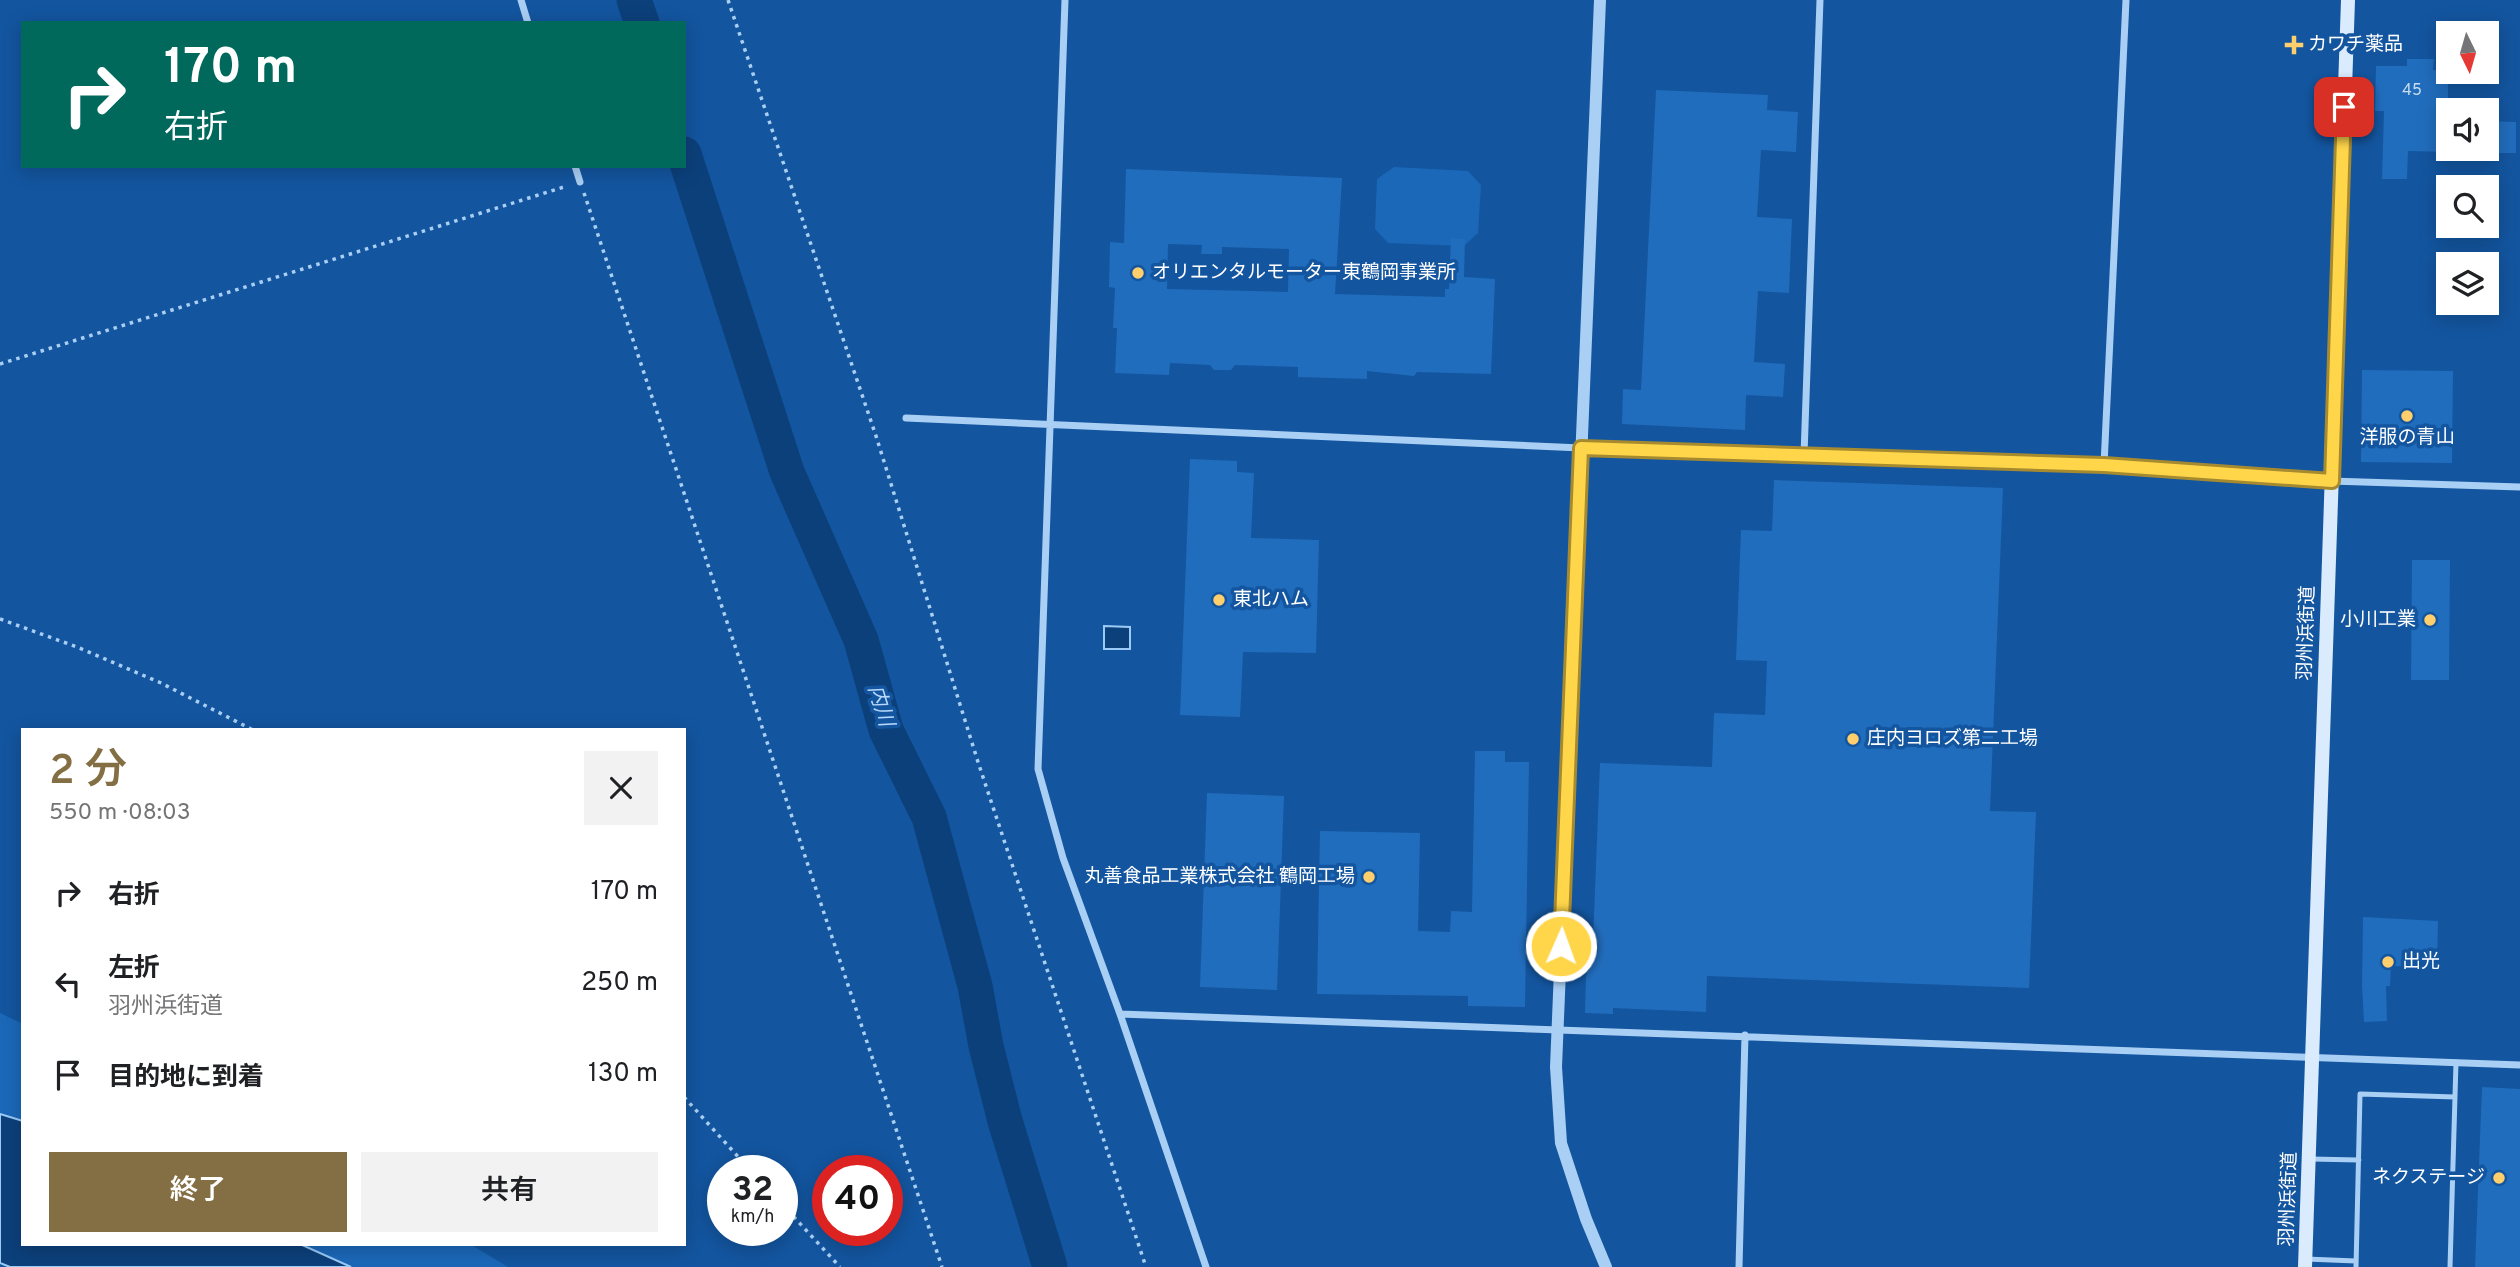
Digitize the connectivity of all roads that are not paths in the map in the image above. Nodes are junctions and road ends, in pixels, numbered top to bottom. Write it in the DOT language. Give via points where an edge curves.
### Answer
graph roads {
  1 [pos="521,0"];
  2 [pos="1065,0"];
  3 [pos="1600,0"];
  4 [pos="1820,0"];
  5 [pos="2126,0"];
  6 [pos="2348,0"];
  7 [pos="527,21"];
  8 [pos="576,168"];
  9 [pos="580,182"];
  10 [pos="906,418"];
  11 [pos="1049,426"];
  12 [pos="1581,448"];
  13 [pos="1804,455"];
  14 [pos="2104,465"];
  15 [pos="2332,481"];
  16 [pos="2520,487"];
  17 [pos="1120,1014"];
  18 [pos="1558,1028"];
  19 [pos="1745,1035"];
  20 [pos="2312,1056"];
  21 [pos="2456,1062"];
  22 [pos="2520,1065"];
  23 [pos="2455,1097"];
  24 [pos="2309,1159"];
  25 [pos="2359,1160"];
  26 [pos="2305,1263"];
  27 [pos="2356,1264"];
  28 [pos="1206,1267"];
  29 [pos="1606,1267"];
  30 [pos="1738,1267"];
  31 [pos="2450,1267"];
  1 -- 7 [label="street"];
  2 -- 11 [label="street"];
  3 -- 12 [label="street"];
  4 -- 13 [label="street"];
  5 -- 14 [label="street"];
  6 -- 15 [label="main road, 羽州浜街道"];
  8 -- 9 [label="street"];
  10 -- 11 [label="street"];
  11 -- 12 [label="street"];
  11 -- 17 [label="street" via="1038,769 1063,858"];
  12 -- 13 [label="street"];
  12 -- 18 [label="street"];
  13 -- 14 [label="street"];
  14 -- 15 [label="street"];
  15 -- 16 [label="street"];
  15 -- 20 [label="main road, 羽州浜街道"];
  17 -- 18 [label="street"];
  17 -- 28 [label="street"];
  18 -- 19 [label="street"];
  18 -- 29 [label="street" via="1561,1143"];
  19 -- 20 [label="street"];
  19 -- 30 [label="street"];
  20 -- 21 [label="street"];
  20 -- 24 [label="main road, 羽州浜街道"];
  21 -- 22 [label="street"];
  21 -- 23 [label="lane"];
  23 -- 25 [label="lane" via="2360,1094"];
  23 -- 31 [label="lane"];
  24 -- 25 [label="lane"];
  24 -- 26 [label="main road, 羽州浜街道"];
  25 -- 27 [label="lane"];
  26 -- 27 [label="lane"];
}
